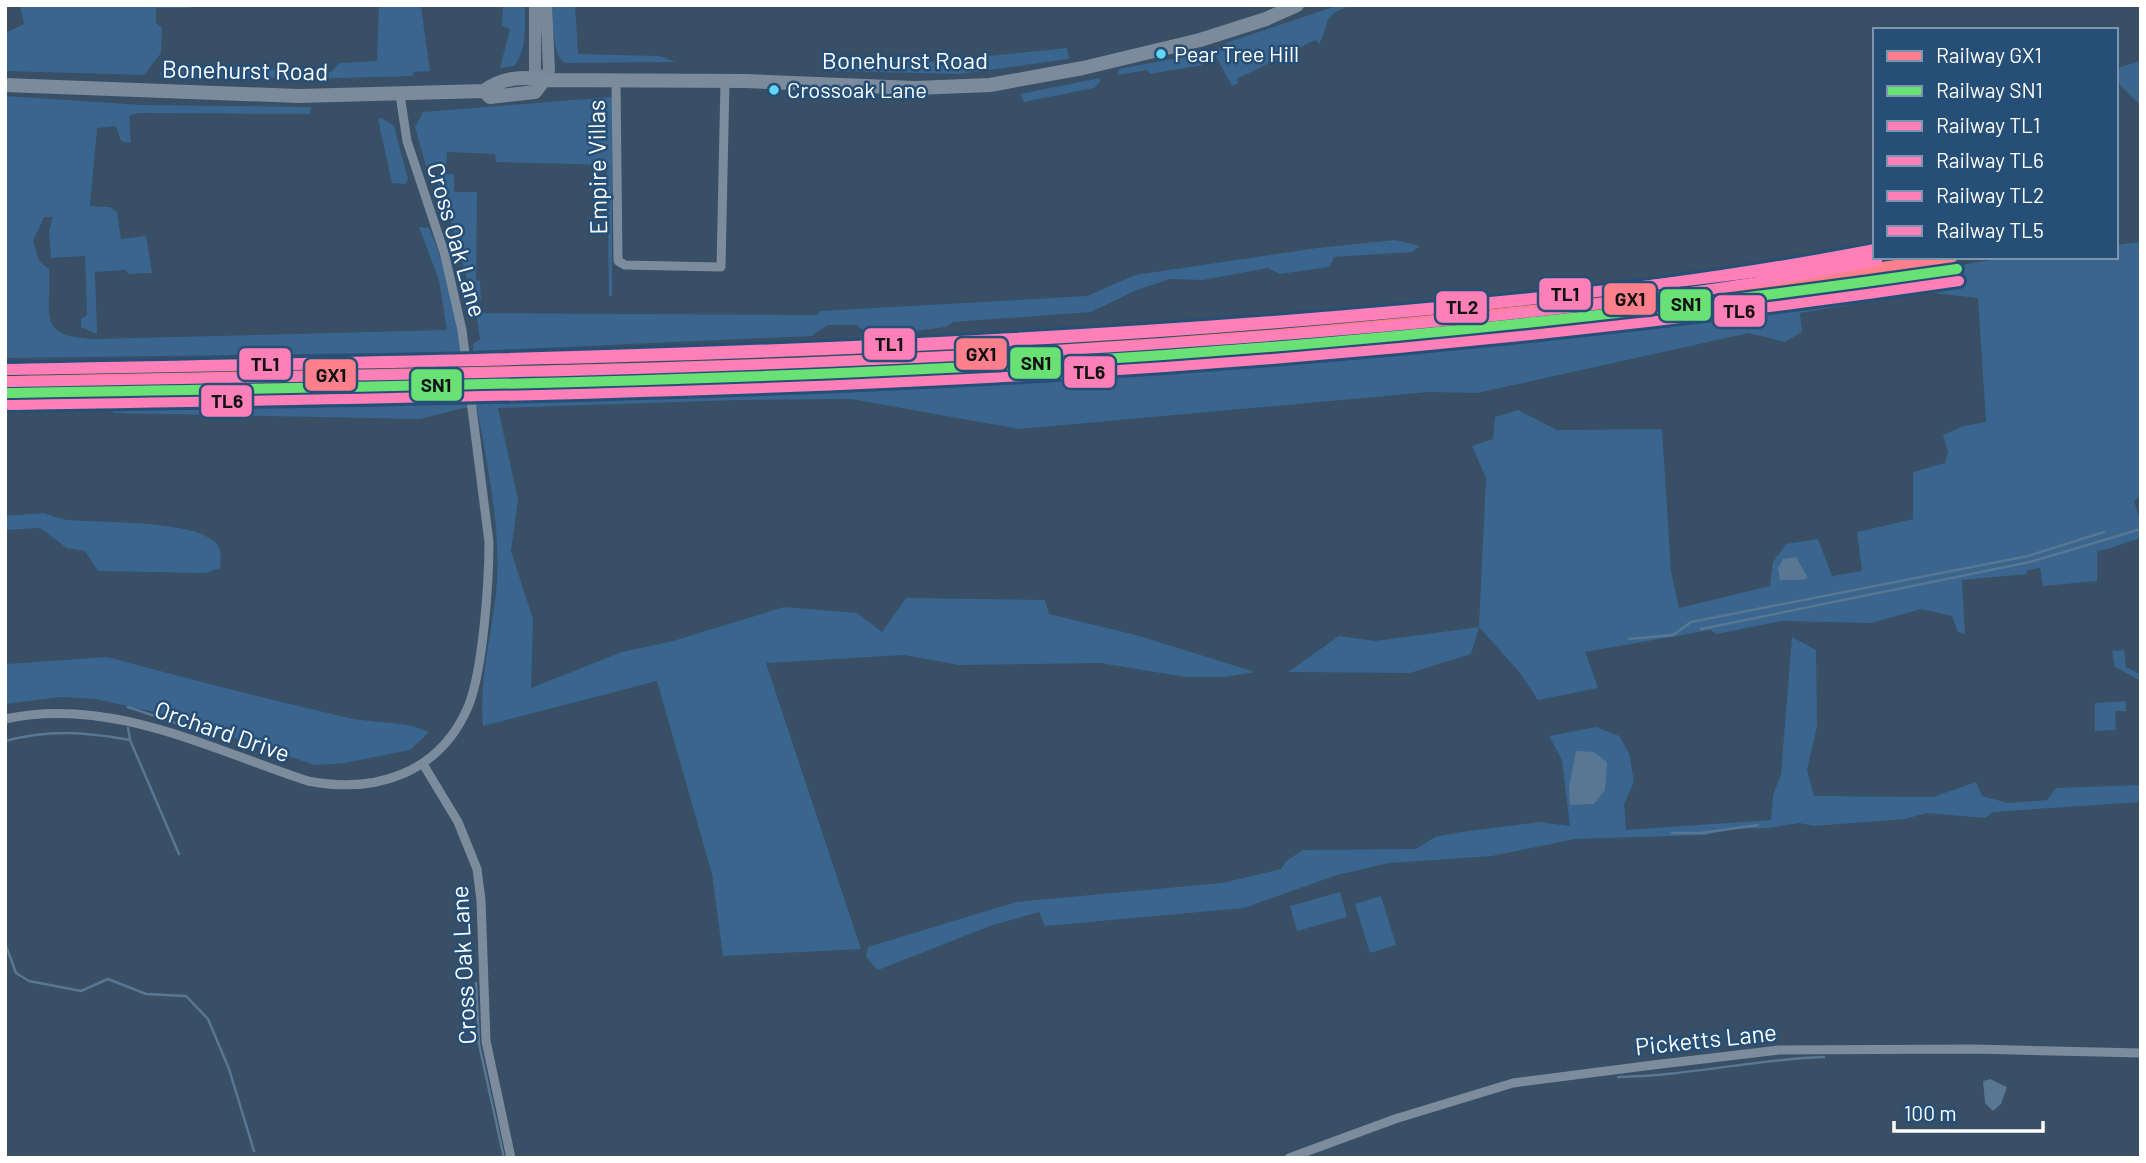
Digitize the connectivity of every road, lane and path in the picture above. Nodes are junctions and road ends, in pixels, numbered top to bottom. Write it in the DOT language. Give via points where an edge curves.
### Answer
graph roads {
  1 [pos="535,5"];
  2 [pos="545,5"];
  3 [pos="1297,5"];
  4 [pos="544,80"];
  5 [pos="616,80"];
  6 [pos="725,81"];
  7 [pos="5,85"];
  8 [pos="400,95"];
  9 [pos="5,719"];
  10 [pos="423,764"];
  11 [pos="2141,1054"];
  12 [pos="511,1158"];
  13 [pos="1289,1158"];
  1 -- 4 [label="street" via="535,72"];
  2 -- 4 [label="street" via="549,70"];
  3 -- 6 [label="main road, Bonehurst Road" via="1200,40 990,85 874,88"];
  4 -- 5 [label="main road, Bonehurst Road"];
  4 -- 8 [label="main road, Bonehurst Road" via="518,78 494,83 484,91"];
  5 -- 6 [label="main road, Bonehurst Road"];
  5 -- 6 [label="street, Empire Villas" via="618,261 625,265 721,267"];
  7 -- 8 [label="main road, Bonehurst Road"];
  8 -- 10 [label="street, Cross Oak Lane" via="407,141 443,251 462,330 489,542 484,616 468,707 448,740"];
  9 -- 10 [label="street, Orchard Drive" via="56,713 118,717 333,786 385,781"];
  10 -- 12 [label="street, Cross Oak Lane" via="458,822 477,869 486,1041"];
  11 -- 13 [label="street, Picketts Lane" via="1779,1050 1665,1063 1513,1083"];
}
